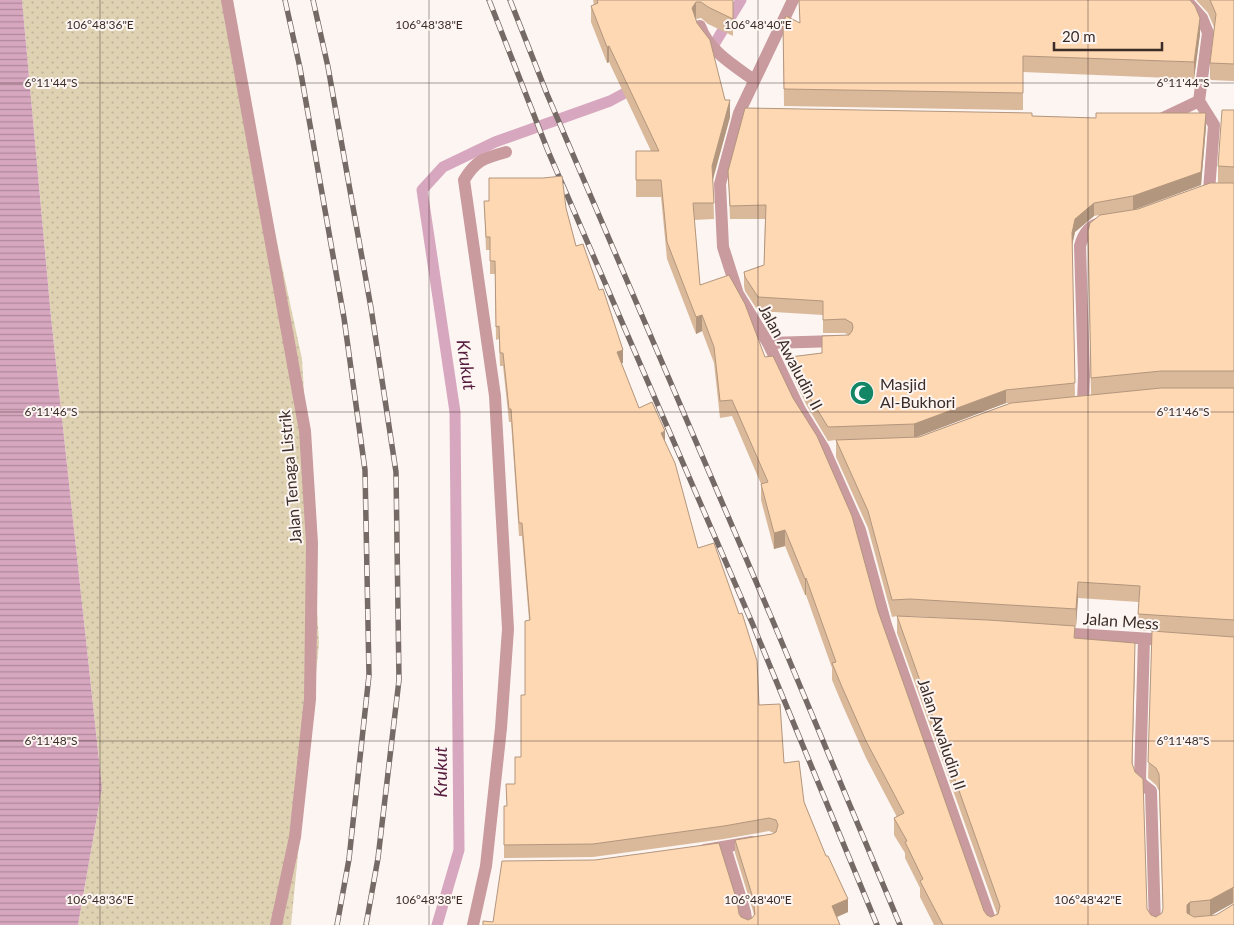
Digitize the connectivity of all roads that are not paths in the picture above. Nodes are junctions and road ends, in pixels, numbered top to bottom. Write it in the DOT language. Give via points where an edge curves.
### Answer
graph roads {
  1 [pos="227,0"];
  2 [pos="793,0"];
  3 [pos="1186,0"];
  4 [pos="700,26"];
  5 [pos="754,80"];
  6 [pos="1200,101"];
  7 [pos="1151,120"];
  8 [pos="506,152"];
  9 [pos="1226,191"];
  10 [pos="1115,221"];
  11 [pos="845,341"];
  12 [pos="768,342"];
  13 [pos="1083,404"];
  14 [pos="886,625"];
  15 [pos="902,625"];
  16 [pos="1047,632"];
  17 [pos="1144,639"];
  18 [pos="1184,642"];
  19 [pos="761,841"];
  20 [pos="725,847"];
  21 [pos="697,851"];
  22 [pos="276,925"];
  23 [pos="474,925"];
  24 [pos="747,925"];
  25 [pos="992,925"];
  26 [pos="1156,925"];
  1 -- 22 [label="street, Jalan Tenaga Listrik" via="306,431 312,543 310,699 295,837"];
  2 -- 5 [label="street, Jalan Awaludin II"];
  3 -- 6 [label="street" via="1202,18 1208,33"];
  4 -- 5 [label="street" via="705,39 730,64"];
  5 -- 12 [label="street, Jalan Awaludin II" via="720,184 723,246 738,294"];
  6 -- 7 [label="street" via="1161,120"];
  6 -- 9 [label="street" via="1214,124 1204,193"];
  8 -- 23 [label="street" via="484,158 464,180 495,396 508,629 491,866"];
  10 -- 13 [label="street" via="1096,224 1083,235 1080,246"];
  11 -- 12 [label="street"];
  12 -- 14 [label="street, Jalan Awaludin II" via="800,410 828,448 860,530"];
  14 -- 15 [label="street"];
  14 -- 25 [label="street, Jalan Awaludin II"];
  16 -- 17 [label="street, Jalan Mess"];
  17 -- 18 [label="street, Jalan Mess"];
  17 -- 26 [label="street" via="1140,780 1151,791"];
  19 -- 20 [label="street"];
  20 -- 21 [label="street"];
  20 -- 24 [label="street"];
}
